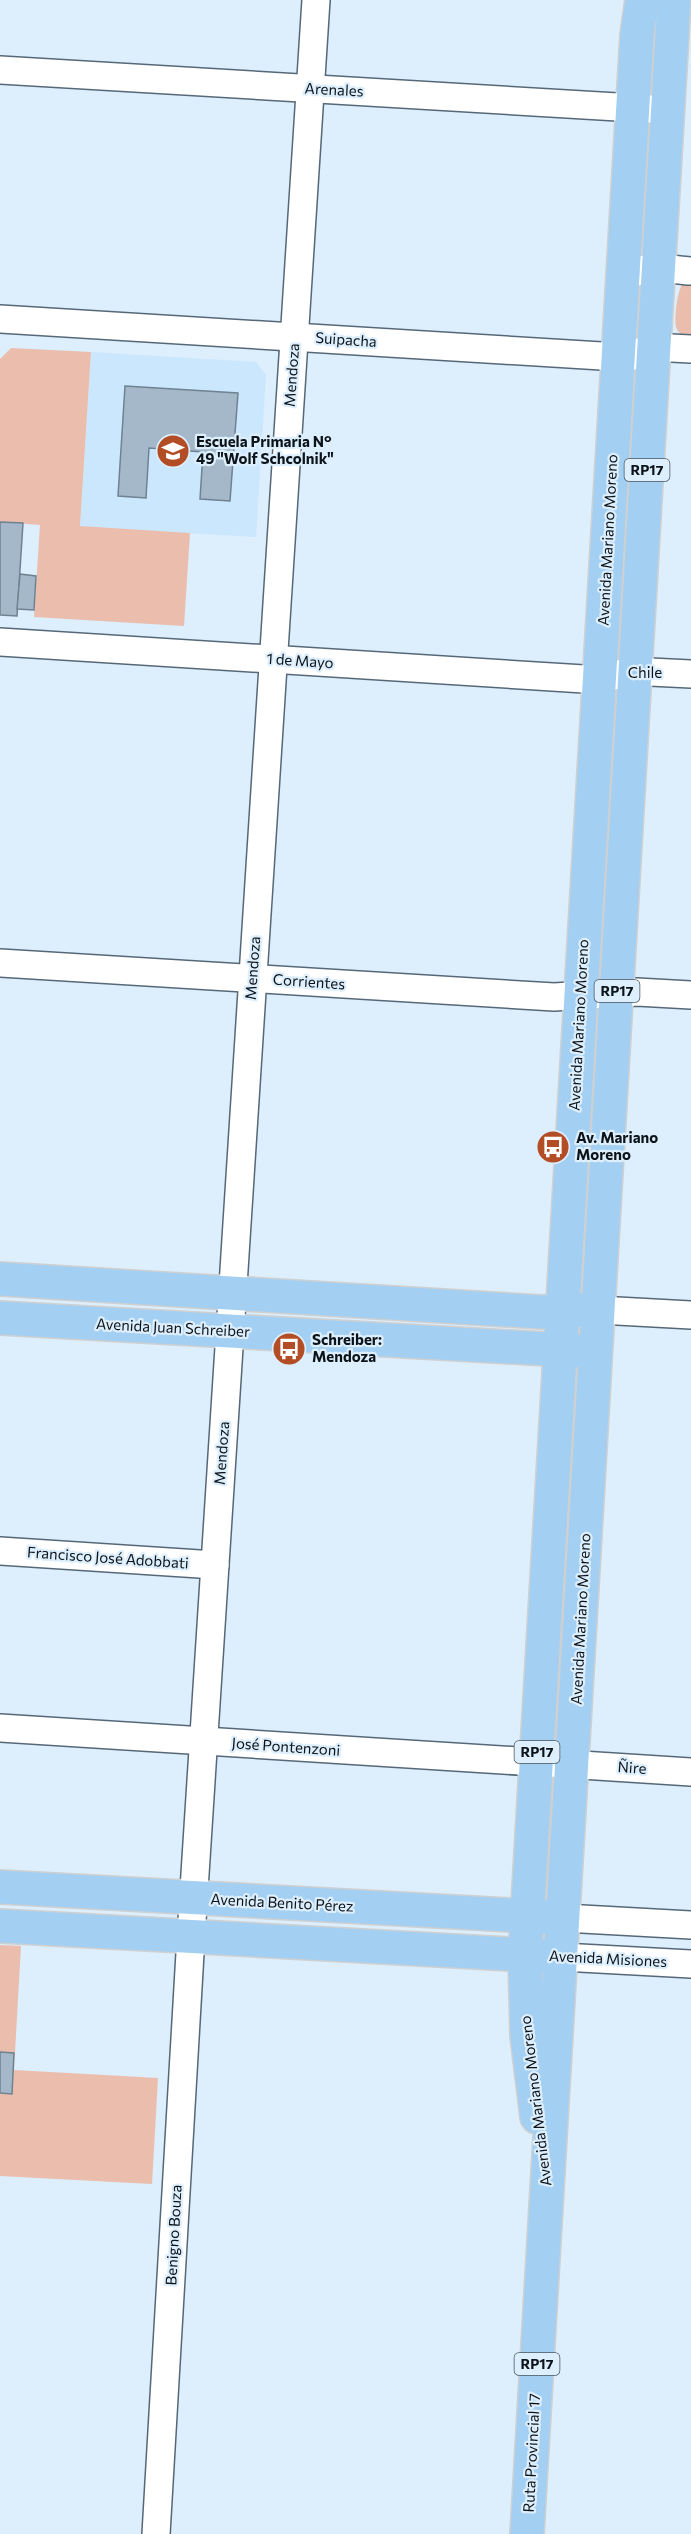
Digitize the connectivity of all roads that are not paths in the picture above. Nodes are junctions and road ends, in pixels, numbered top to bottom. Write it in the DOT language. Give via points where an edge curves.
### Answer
graph roads {
  1 [pos="316,0"];
  2 [pos="642,0"];
  3 [pos="674,0"];
  4 [pos="0,70"];
  5 [pos="310,89"];
  6 [pos="633,108"];
  7 [pos="668,110"];
  8 [pos="659,269"];
  9 [pos="691,271"];
  10 [pos="623,285"];
  11 [pos="0,319"];
  12 [pos="294,337"];
  13 [pos="654,347"];
  14 [pos="691,349"];
  15 [pos="618,357"];
  16 [pos="0,642"];
  17 [pos="273,659"];
  18 [pos="636,671"];
  19 [pos="691,674"];
  20 [pos="600,680"];
  21 [pos="0,963"];
  22 [pos="253,978"];
  23 [pos="617,994"];
  24 [pos="691,995"];
  25 [pos="581,997"];
  26 [pos="0,1279"];
  27 [pos="232,1293"];
  28 [pos="562,1311"];
  29 [pos="599,1311"];
  30 [pos="691,1315"];
  31 [pos="0,1318"];
  32 [pos="230,1331"];
  33 [pos="560,1350"];
  34 [pos="597,1352"];
  35 [pos="0,1551"];
  36 [pos="215,1565"];
  37 [pos="0,1728"];
  38 [pos="204,1741"];
  39 [pos="536,1762"];
  40 [pos="573,1764"];
  41 [pos="691,1772"];
  42 [pos="0,1887"];
  43 [pos="194,1898"];
  44 [pos="527,1916"];
  45 [pos="564,1918"];
  46 [pos="691,1925"];
  47 [pos="0,1926"];
  48 [pos="191,1936"];
  49 [pos="525,1955"];
  50 [pos="561,1957"];
  51 [pos="691,1964"];
  52 [pos="547,2193"];
  53 [pos="156,2534"];
  54 [pos="527,2534"];
  1 -- 5 [label="street, Mendoza"];
  2 -- 6 [label="main road, Avenida Mariano Moreno / RP17"];
  3 -- 7 [label="main road, Avenida Mariano Moreno / RP17"];
  4 -- 5 [label="street, Arenales"];
  5 -- 6 [label="street, Arenales"];
  5 -- 12 [label="street, Mendoza"];
  6 -- 7 [label="street, Arenales"];
  6 -- 10 [label="main road, Avenida Mariano Moreno / RP17"];
  7 -- 8 [label="main road, Avenida Mariano Moreno / RP17"];
  8 -- 9 [label="street"];
  8 -- 10 [label="street" via="633,271"];
  8 -- 13 [label="main road, Avenida Mariano Moreno / RP17"];
  10 -- 15 [label="main road, Avenida Mariano Moreno / RP17"];
  11 -- 12 [label="street, Suipacha"];
  12 -- 15 [label="street, Suipacha"];
  12 -- 17 [label="street, Mendoza"];
  13 -- 14 [label="street"];
  13 -- 15 [label="street, Suipacha"];
  13 -- 18 [label="main road, Avenida Mariano Moreno / RP17"];
  15 -- 20 [label="main road, Avenida Mariano Moreno / RP17"];
  16 -- 17 [label="street, 1 de Mayo"];
  17 -- 20 [label="street, 1 de Mayo"];
  17 -- 22 [label="street, Mendoza"];
  18 -- 19 [label="street, Chile"];
  18 -- 20 [label="street, Chile"];
  18 -- 23 [label="main road, Avenida Mariano Moreno / RP17"];
  20 -- 25 [label="main road, Avenida Mariano Moreno / RP17"];
  21 -- 22 [label="street, Corrientes"];
  22 -- 25 [label="street, Corrientes"];
  22 -- 27 [label="street, Mendoza"];
  23 -- 24 [label="street, Corrientes"];
  23 -- 25 [label="street, Corrientes"];
  23 -- 29 [label="main road, Avenida Mariano Moreno / RP17"];
  25 -- 28 [label="main road, Avenida Mariano Moreno / RP17"];
  26 -- 27 [label="main road"];
  27 -- 28 [label="main road"];
  27 -- 32 [label="street, Mendoza"];
  28 -- 29 [label="main road"];
  28 -- 33 [label="main road, Avenida Mariano Moreno / RP17"];
  29 -- 30 [label="street"];
  29 -- 34 [label="main road, Avenida Mariano Moreno / RP17"];
  31 -- 32 [label="main road, Avenida Juan Schreiber"];
  32 -- 33 [label="main road, Avenida Juan Schreiber"];
  32 -- 36 [label="street, Mendoza"];
  33 -- 34 [label="main road, Avenida Juan Schreiber"];
  33 -- 39 [label="main road, Avenida Mariano Moreno / RP17"];
  34 -- 40 [label="main road, Avenida Mariano Moreno / RP17"];
  35 -- 36 [label="street, Francisco José Adobbati"];
  36 -- 38 [label="street, Mendoza"];
  37 -- 38 [label="street, José Pontenzoni"];
  38 -- 39 [label="street, José Pontenzoni"];
  38 -- 43 [label="street, Mendoza"];
  39 -- 40 [label="street, José Pontenzoni"];
  39 -- 44 [label="main road, Avenida Mariano Moreno / RP17"];
  40 -- 41 [label="street, Ñire"];
  40 -- 45 [label="main road, Avenida Mariano Moreno / RP17"];
  42 -- 43 [label="main road, Avenida Benito Pérez"];
  43 -- 44 [label="main road, Avenida Benito Pérez"];
  43 -- 48 [label="street, Mendoza"];
  44 -- 45 [label="main road, Avenida Benito Pérez"];
  44 -- 49 [label="main road, Avenida Mariano Moreno / RP17"];
  45 -- 46 [label="street"];
  45 -- 50 [label="main road, Avenida Mariano Moreno / RP17"];
  47 -- 48 [label="main road"];
  48 -- 49 [label="main road"];
  48 -- 53 [label="street, Benigno Bouza"];
  49 -- 50 [label="main road, Avenida Misiones"];
  49 -- 52 [label="main road, Avenida Mariano Moreno / RP17" via="527,2035"];
  50 -- 51 [label="street, Avenida Misiones"];
  50 -- 52 [label="main road, Avenida Mariano Moreno / RP17"];
  52 -- 54 [label="main road, Ruta Provincial 17 / RP17"];
}
